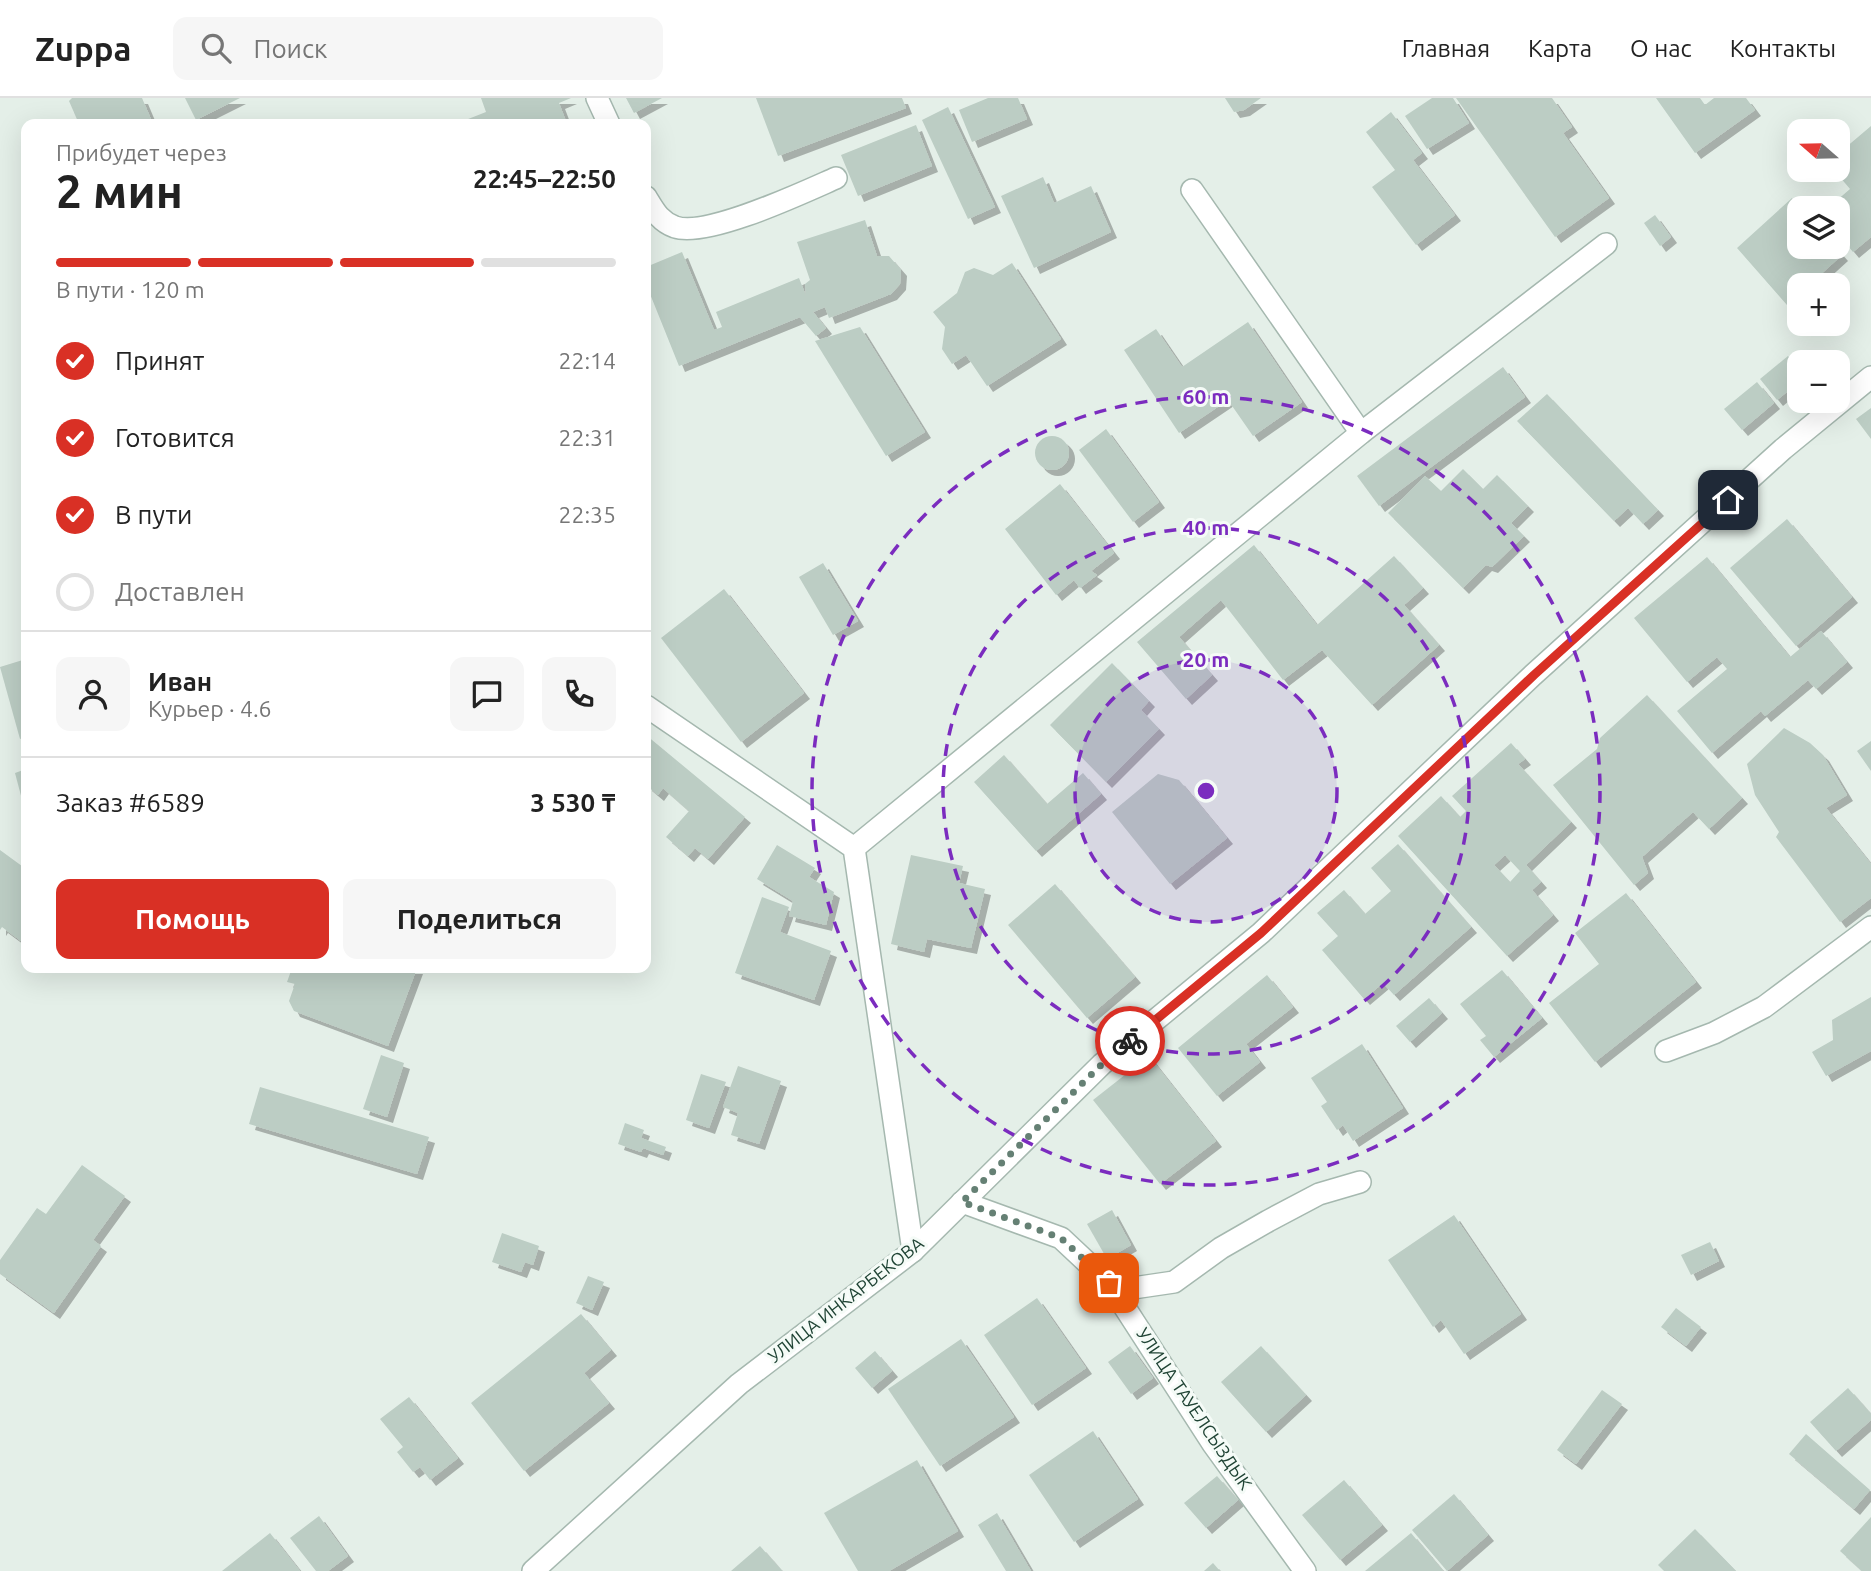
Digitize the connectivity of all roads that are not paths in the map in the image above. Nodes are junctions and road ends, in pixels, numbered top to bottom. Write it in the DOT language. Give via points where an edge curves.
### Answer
graph roads {
  1 [pos="597,98"];
  2 [pos="608,119"];
  3 [pos="836,178"];
  4 [pos="1192,190"];
  5 [pos="651,205"];
  6 [pos="1606,244"];
  7 [pos="1871,377"];
  8 [pos="1361,433"];
  9 [pos="651,709"];
  10 [pos="854,848"];
  11 [pos="1871,927"];
  12 [pos="1666,1051"];
  13 [pos="1360,1182"];
  14 [pos="962,1202"];
  15 [pos="913,1251"];
  16 [pos="1113,1291"];
  17 [pos="533,1571"];
  18 [pos="1305,1571"];
  1 -- 2 [label="street"];
  3 -- 5 [label="street" via="708,226 678,228 659,219"];
  4 -- 8 [label="street"];
  6 -- 8 [label="street"];
  7 -- 14 [label="street, УЛИЦА ИНКАРБЕКОВА" via="1783,449 1534,675 1261,933 1102,1064"];
  8 -- 10 [label="street"];
  9 -- 10 [label="street"];
  10 -- 15 [label="street"];
  11 -- 12 [label="street" via="1764,1007"];
  13 -- 16 [label="street" via="1319,1194 1268,1220 1174,1282"];
  14 -- 15 [label="street, УЛИЦА ИНКАРБЕКОВА"];
  14 -- 16 [label="street, УЛИЦА ТАУЕЛСЫЗДЫК" via="1061,1238"];
  15 -- 17 [label="street, УЛИЦА ИНКАРБЕКОВА" via="739,1384"];
  16 -- 18 [label="street, УЛИЦА ТАУЕЛСЫЗДЫК" via="1213,1444"];
}
